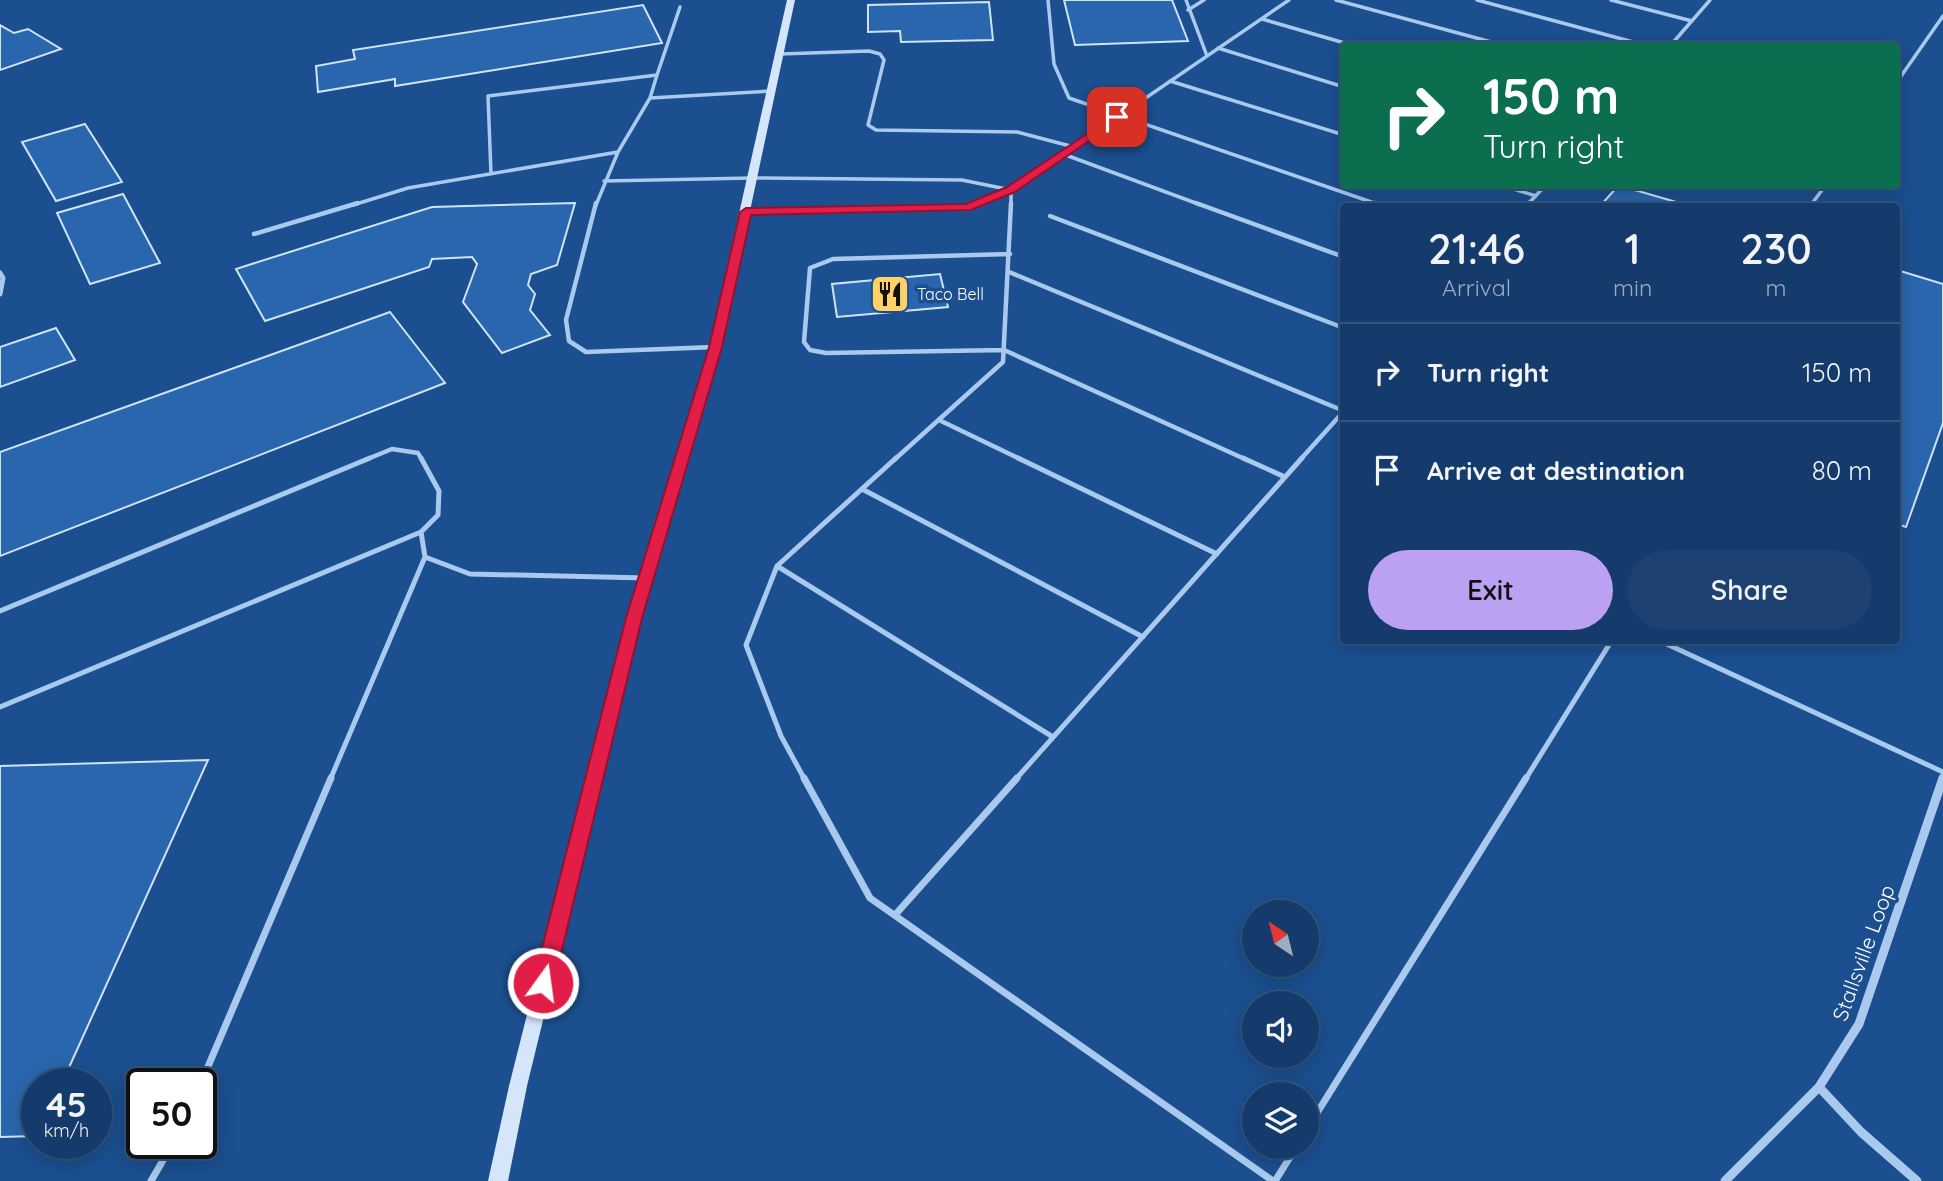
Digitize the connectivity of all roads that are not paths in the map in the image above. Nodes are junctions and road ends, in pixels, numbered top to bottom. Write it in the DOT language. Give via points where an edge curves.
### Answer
graph roads {
  1 [pos="792,0"];
  2 [pos="1048,0"];
  3 [pos="1186,0"];
  4 [pos="1204,0"];
  5 [pos="1289,0"];
  6 [pos="1336,0"];
  7 [pos="1477,0"];
  8 [pos="1611,0"];
  9 [pos="1710,0"];
  10 [pos="680,7"];
  11 [pos="1188,9"];
  12 [pos="1943,16"];
  13 [pos="1262,19"];
  14 [pos="1692,21"];
  15 [pos="1341,42"];
  16 [pos="1491,42"];
  17 [pos="1633,42"];
  18 [pos="1674,42"];
  19 [pos="1218,48"];
  20 [pos="780,54"];
  21 [pos="1207,56"];
  22 [pos="657,75"];
  23 [pos="1900,78"];
  24 [pos="1170,81"];
  25 [pos="1340,86"];
  26 [pos="772,91"];
  27 [pos="650,98"];
  28 [pos="1117,117"];
  29 [pos="1340,134"];
  30 [pos="1074,147"];
  31 [pos="618,152"];
  32 [pos="1063,154"];
  33 [pos="491,174"];
  34 [pos="752,178"];
  35 [pos="604,181"];
  36 [pos="1514,189"];
  37 [pos="1542,189"];
  38 [pos="1011,190"];
  39 [pos="1536,196"];
  40 [pos="1375,203"];
  41 [pos="1530,203"];
  42 [pos="746,212"];
  43 [pos="1050,216"];
  44 [pos="254,234"];
  45 [pos="1010,254"];
  46 [pos="1340,256"];
  47 [pos="1009,272"];
  48 [pos="0,273"];
  49 [pos="0,294"];
  50 [pos="1340,326"];
  51 [pos="715,347"];
  52 [pos="1003,350"];
  53 [pos="1340,409"];
  54 [pos="1340,415"];
  55 [pos="939,420"];
  56 [pos="1285,477"];
  57 [pos="862,489"];
  58 [pos="421,532"];
  59 [pos="1217,554"];
  60 [pos="425,558"];
  61 [pos="777,566"];
  62 [pos="646,579"];
  63 [pos="0,611"];
  64 [pos="1143,637"];
  65 [pos="1610,644"];
  66 [pos="1666,644"];
  67 [pos="0,707"];
  68 [pos="1053,737"];
  69 [pos="1943,775"];
  70 [pos="895,915"];
  71 [pos="207,1068"];
  72 [pos="1819,1087"];
  73 [pos="1319,1110"];
  74 [pos="164,1159"];
  75 [pos="1288,1159"];
  76 [pos="151,1181"];
  77 [pos="498,1181"];
  78 [pos="1274,1181"];
  79 [pos="1725,1181"];
  80 [pos="1917,1181"];
  1 -- 20 [label="main road"];
  2 -- 28 [label="lane" via="1053,63 1060,88 1069,98"];
  3 -- 11 [label="lane"];
  4 -- 11 [label="lane"];
  5 -- 13 [label="lane"];
  6 -- 16 [label="lane"];
  7 -- 17 [label="lane"];
  8 -- 14 [label="lane"];
  9 -- 14 [label="lane"];
  10 -- 22 [label="lane"];
  11 -- 21 [label="lane"];
  12 -- 23 [label="lane"];
  13 -- 15 [label="lane"];
  13 -- 19 [label="lane"];
  14 -- 18 [label="lane"];
  19 -- 21 [label="lane"];
  19 -- 25 [label="lane"];
  20 -- 26 [label="main road"];
  20 -- 30 [label="lane" via="880,54 884,60 869,125 876,130 1017,132"];
  21 -- 24 [label="lane"];
  22 -- 27 [label="lane"];
  22 -- 33 [label="lane" via="488,96"];
  24 -- 28 [label="lane"];
  24 -- 29 [label="lane"];
  26 -- 27 [label="lane"];
  26 -- 34 [label="main road"];
  27 -- 31 [label="lane"];
  28 -- 30 [label="lane"];
  28 -- 40 [label="lane"];
  30 -- 32 [label="lane"];
  31 -- 33 [label="lane"];
  31 -- 35 [label="lane"];
  32 -- 38 [label="lane"];
  32 -- 46 [label="lane"];
  33 -- 44 [label="lane" via="408,188"];
  34 -- 35 [label="lane"];
  34 -- 38 [label="lane" via="962,180"];
  34 -- 42 [label="main road"];
  35 -- 51 [label="lane" via="566,320 569,341 586,352"];
  36 -- 39 [label="lane"];
  37 -- 39 [label="lane"];
  38 -- 42 [label="lane" via="967,208"];
  38 -- 45 [label="lane"];
  39 -- 41 [label="lane"];
  42 -- 51 [label="main road"];
  43 -- 50 [label="lane"];
  45 -- 47 [label="lane"];
  45 -- 52 [label="lane" via="822,262 810,268 804,342 810,350 826,353"];
  47 -- 52 [label="lane"];
  47 -- 53 [label="lane"];
  48 -- 49 [label="street" via="4,278"];
  51 -- 62 [label="main road"];
  52 -- 55 [label="lane" via="1003,362"];
  52 -- 56 [label="lane"];
  54 -- 56 [label="lane"];
  55 -- 57 [label="lane"];
  55 -- 59 [label="lane"];
  56 -- 59 [label="lane"];
  57 -- 61 [label="lane"];
  57 -- 64 [label="lane"];
  58 -- 60 [label="lane"];
  58 -- 63 [label="lane" via="438,515 439,491 418,453 393,449"];
  58 -- 67 [label="lane"];
  59 -- 64 [label="lane"];
  60 -- 62 [label="lane" via="470,574"];
  60 -- 71 [label="lane"];
  61 -- 68 [label="lane"];
  61 -- 70 [label="lane" via="746,645 781,736 870,898"];
  62 -- 77 [label="main road" via="603,739"];
  64 -- 68 [label="lane"];
  65 -- 73 [label="lane"];
  66 -- 69 [label="lane"];
  68 -- 70 [label="lane"];
  69 -- 72 [label="street, Stallsville Loop" via="1859,1024"];
  70 -- 78 [label="lane"];
  72 -- 79 [label="street, Stallsville Loop"];
  72 -- 80 [label="street"];
  74 -- 76 [label="lane"];
  75 -- 78 [label="lane"];
}
